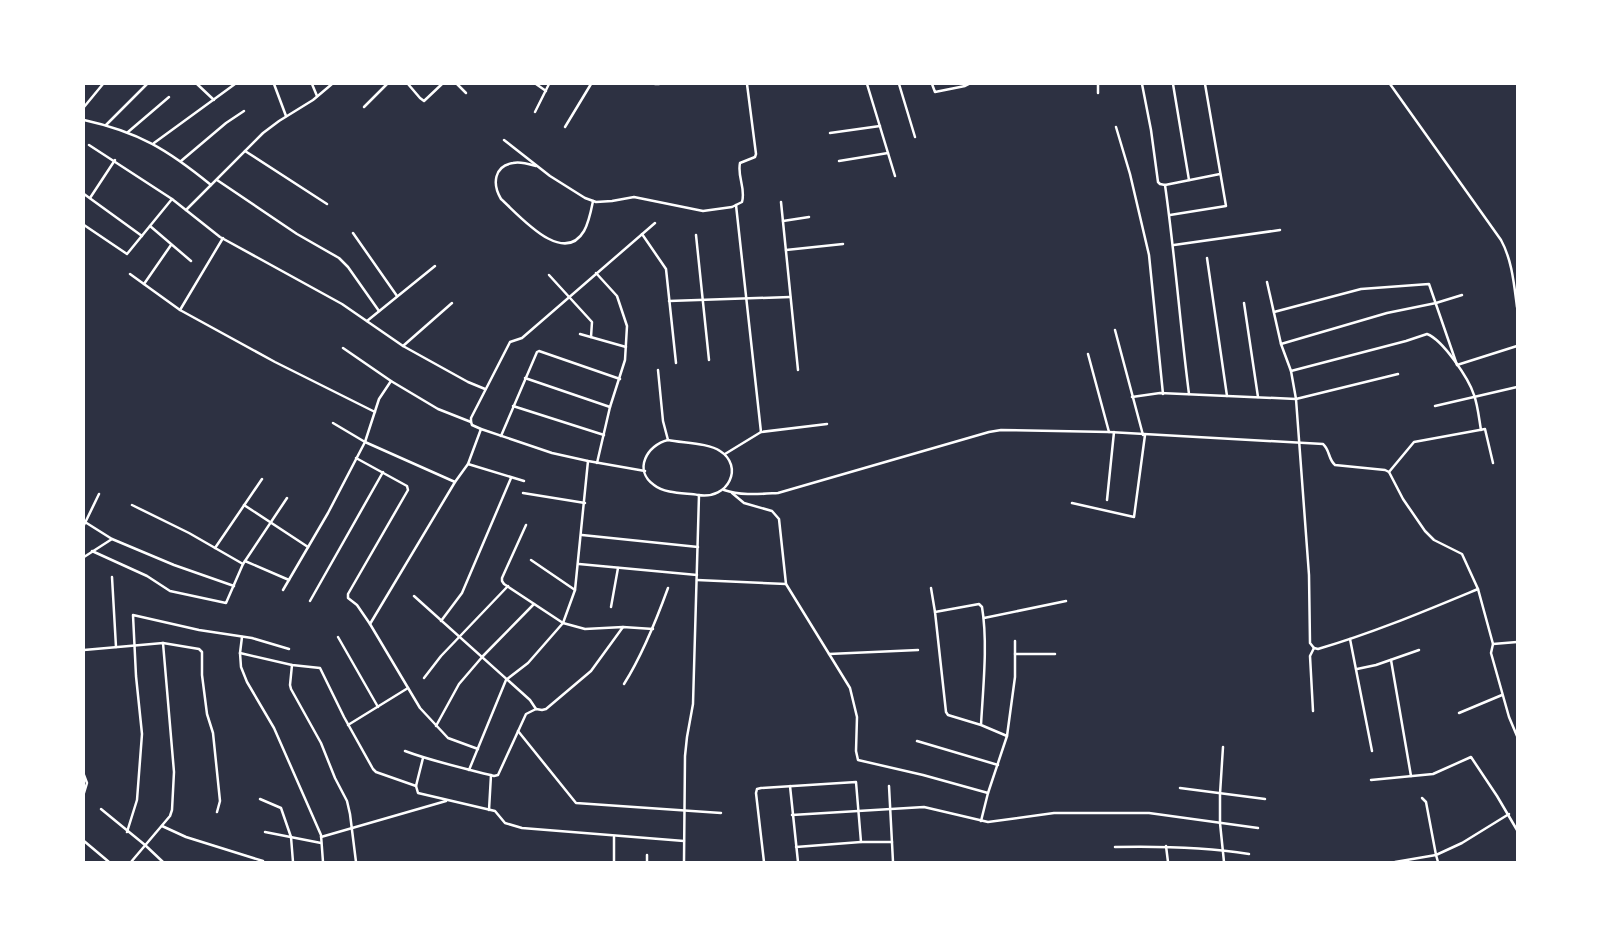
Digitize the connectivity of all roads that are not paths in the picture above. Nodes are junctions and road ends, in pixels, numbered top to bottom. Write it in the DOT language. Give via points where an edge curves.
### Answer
graph roads {
  1 [pos="103,84"];
  2 [pos="147,84"];
  3 [pos="197,84"];
  4 [pos="235,84"];
  5 [pos="274,84"];
  6 [pos="312,84"];
  7 [pos="332,84"];
  8 [pos="387,84"];
  9 [pos="408,84"];
  10 [pos="442,84"];
  11 [pos="457,84"];
  12 [pos="536,84"];
  13 [pos="549,84"];
  14 [pos="590,84"];
  15 [pos="747,84"];
  16 [pos="867,84"];
  17 [pos="899,84"];
  18 [pos="932,84"];
  19 [pos="969,84"];
  20 [pos="1098,84"];
  21 [pos="1142,84"];
  22 [pos="1173,84"];
  23 [pos="1205,84"];
  24 [pos="1390,84"];
  25 [pos="546,91"];
  26 [pos="466,92"];
  27 [pos="1098,93"];
  28 [pos="169,97"];
  29 [pos="317,97"];
  30 [pos="214,100"];
  31 [pos="84,107"];
  32 [pos="364,107"];
  33 [pos="244,111"];
  34 [pos="535,112"];
  35 [pos="286,116"];
  36 [pos="84,120"];
  37 [pos="106,124"];
  38 [pos="880,126"];
  39 [pos="565,127"];
  40 [pos="1116,127"];
  41 [pos="128,132"];
  42 [pos="830,133"];
  43 [pos="914,136"];
  44 [pos="504,140"];
  45 [pos="154,143"];
  46 [pos="89,145"];
  47 [pos="245,151"];
  48 [pos="888,153"];
  49 [pos="115,160"];
  50 [pos="839,160"];
  51 [pos="181,161"];
  52 [pos="538,166"];
  53 [pos="1220,174"];
  54 [pos="895,176"];
  55 [pos="217,180"];
  56 [pos="1189,180"];
  57 [pos="211,185"];
  58 [pos="1165,185"];
  59 [pos="84,194"];
  60 [pos="90,198"];
  61 [pos="172,199"];
  62 [pos="593,201"];
  63 [pos="781,202"];
  64 [pos="327,204"];
  65 [pos="736,204"];
  66 [pos="186,210"];
  67 [pos="1170,215"];
  68 [pos="809,217"];
  69 [pos="783,220"];
  70 [pos="655,224"];
  71 [pos="84,226"];
  72 [pos="150,226"];
  73 [pos="1280,230"];
  74 [pos="353,233"];
  75 [pos="642,234"];
  76 [pos="696,235"];
  77 [pos="142,236"];
  78 [pos="223,238"];
  79 [pos="844,244"];
  80 [pos="171,245"];
  81 [pos="1174,245"];
  82 [pos="786,250"];
  83 [pos="1207,258"];
  84 [pos="191,261"];
  85 [pos="435,266"];
  86 [pos="596,273"];
  87 [pos="130,274"];
  88 [pos="549,275"];
  89 [pos="1267,282"];
  90 [pos="144,284"];
  91 [pos="1462,295"];
  92 [pos="397,296"];
  93 [pos="569,296"];
  94 [pos="791,297"];
  95 [pos="746,298"];
  96 [pos="702,300"];
  97 [pos="669,301"];
  98 [pos="452,303"];
  99 [pos="1244,303"];
  100 [pos="1436,303"];
  101 [pos="1517,307"];
  102 [pos="180,310"];
  103 [pos="379,310"];
  104 [pos="1274,312"];
  105 [pos="367,321"];
  106 [pos="1115,330"];
  107 [pos="580,334"];
  108 [pos="591,337"];
  109 [pos="1281,344"];
  110 [pos="403,346"];
  111 [pos="626,346"];
  112 [pos="1517,346"];
  113 [pos="343,348"];
  114 [pos="1088,354"];
  115 [pos="709,360"];
  116 [pos="676,363"];
  117 [pos="1456,365"];
  118 [pos="658,370"];
  119 [pos="798,370"];
  120 [pos="1291,371"];
  121 [pos="1398,374"];
  122 [pos="525,378"];
  123 [pos="620,379"];
  124 [pos="391,381"];
  125 [pos="1517,388"];
  126 [pos="485,389"];
  127 [pos="1163,394"];
  128 [pos="1189,394"];
  129 [pos="1228,396"];
  130 [pos="1132,397"];
  131 [pos="1258,397"];
  132 [pos="1475,397"];
  133 [pos="1296,399"];
  134 [pos="514,406"];
  135 [pos="1435,406"];
  136 [pos="610,407"];
  137 [pos="375,412"];
  138 [pos="471,422"];
  139 [pos="333,423"];
  140 [pos="827,424"];
  141 [pos="481,429"];
  142 [pos="1481,430"];
  143 [pos="761,432"];
  144 [pos="1109,432"];
  145 [pos="1114,432"];
  146 [pos="604,435"];
  147 [pos="1144,435"];
  148 [pos="501,436"];
  149 [pos="668,440"];
  150 [pos="364,442"];
  151 [pos="1299,442"];
  152 [pos="725,454"];
  153 [pos="356,458"];
  154 [pos="588,462"];
  155 [pos="596,463"];
  156 [pos="1494,463"];
  157 [pos="468,464"];
  158 [pos="644,471"];
  159 [pos="383,472"];
  160 [pos="1389,472"];
  161 [pos="511,478"];
  162 [pos="262,479"];
  163 [pos="455,482"];
  164 [pos="524,482"];
  165 [pos="724,490"];
  166 [pos="523,492"];
  167 [pos="732,493"];
  168 [pos="100,494"];
  169 [pos="699,495"];
  170 [pos="287,498"];
  171 [pos="1107,500"];
  172 [pos="585,503"];
  173 [pos="1072,503"];
  174 [pos="244,505"];
  175 [pos="132,506"];
  176 [pos="271,522"];
  177 [pos="85,524"];
  178 [pos="526,525"];
  179 [pos="582,534"];
  180 [pos="112,539"];
  181 [pos="308,547"];
  182 [pos="698,547"];
  183 [pos="215,548"];
  184 [pos="92,552"];
  185 [pos="84,557"];
  186 [pos="530,560"];
  187 [pos="245,561"];
  188 [pos="242,564"];
  189 [pos="579,564"];
  190 [pos="618,568"];
  191 [pos="697,575"];
  192 [pos="112,576"];
  193 [pos="289,580"];
  194 [pos="697,580"];
  195 [pos="786,584"];
  196 [pos="234,586"];
  197 [pos="508,586"];
  198 [pos="668,588"];
  199 [pos="931,588"];
  200 [pos="1478,589"];
  201 [pos="283,590"];
  202 [pos="575,590"];
  203 [pos="414,596"];
  204 [pos="310,601"];
  205 [pos="1066,601"];
  206 [pos="534,604"];
  207 [pos="611,607"];
  208 [pos="935,612"];
  209 [pos="984,618"];
  210 [pos="441,621"];
  211 [pos="563,623"];
  212 [pos="370,624"];
  213 [pos="623,627"];
  214 [pos="653,629"];
  215 [pos="459,636"];
  216 [pos="242,637"];
  217 [pos="338,638"];
  218 [pos="1350,639"];
  219 [pos="1016,641"];
  220 [pos="1517,642"];
  221 [pos="163,643"];
  222 [pos="1493,644"];
  223 [pos="134,645"];
  224 [pos="116,647"];
  225 [pos="1314,648"];
  226 [pos="289,649"];
  227 [pos="84,650"];
  228 [pos="918,650"];
  229 [pos="1419,650"];
  230 [pos="240,653"];
  231 [pos="829,654"];
  232 [pos="1015,654"];
  233 [pos="1055,654"];
  234 [pos="482,656"];
  235 [pos="1391,660"];
  236 [pos="292,665"];
  237 [pos="1357,669"];
  238 [pos="424,678"];
  239 [pos="506,680"];
  240 [pos="624,684"];
  241 [pos="408,688"];
  242 [pos="1502,695"];
  243 [pos="378,707"];
  244 [pos="536,709"];
  245 [pos="1313,711"];
  246 [pos="1459,713"];
  247 [pos="348,725"];
  248 [pos="981,725"];
  249 [pos="436,726"];
  250 [pos="518,731"];
  251 [pos="1007,736"];
  252 [pos="1517,736"];
  253 [pos="917,741"];
  254 [pos="1223,747"];
  255 [pos="478,748"];
  256 [pos="405,751"];
  257 [pos="1372,751"];
  258 [pos="423,758"];
  259 [pos="998,765"];
  260 [pos="469,770"];
  261 [pos="84,775"];
  262 [pos="491,775"];
  263 [pos="1412,776"];
  264 [pos="1371,780"];
  265 [pos="416,786"];
  266 [pos="790,786"];
  267 [pos="889,786"];
  268 [pos="1180,788"];
  269 [pos="988,793"];
  270 [pos="84,794"];
  271 [pos="1220,794"];
  272 [pos="1422,798"];
  273 [pos="260,799"];
  274 [pos="1266,799"];
  275 [pos="447,800"];
  276 [pos="890,808"];
  277 [pos="101,809"];
  278 [pos="489,810"];
  279 [pos="858,810"];
  280 [pos="684,811"];
  281 [pos="217,812"];
  282 [pos="722,813"];
  283 [pos="1509,814"];
  284 [pos="792,815"];
  285 [pos="981,820"];
  286 [pos="1220,823"];
  287 [pos="162,826"];
  288 [pos="352,828"];
  289 [pos="1258,828"];
  290 [pos="1517,830"];
  291 [pos="127,832"];
  292 [pos="265,832"];
  293 [pos="291,837"];
  294 [pos="321,837"];
  295 [pos="614,837"];
  296 [pos="84,841"];
  297 [pos="684,842"];
  298 [pos="860,842"];
  299 [pos="892,842"];
  300 [pos="321,843"];
  301 [pos="145,845"];
  302 [pos="1166,846"];
  303 [pos="796,847"];
  304 [pos="1114,847"];
  305 [pos="1223,850"];
  306 [pos="1250,854"];
  307 [pos="647,855"];
  308 [pos="1436,855"];
  309 [pos="263,861"];
  310 [pos="109,862"];
  311 [pos="131,862"];
  312 [pos="162,862"];
  313 [pos="293,862"];
  314 [pos="323,862"];
  315 [pos="356,862"];
  316 [pos="614,862"];
  317 [pos="647,862"];
  318 [pos="684,862"];
  319 [pos="764,862"];
  320 [pos="798,862"];
  321 [pos="893,862"];
  322 [pos="1168,862"];
  323 [pos="1224,862"];
  324 [pos="1395,862"];
  325 [pos="1438,862"];
  1 -- 31 [label="street"];
  2 -- 37 [label="street"];
  3 -- 30 [label="street"];
  4 -- 30 [label="street"];
  5 -- 35 [label="street"];
  6 -- 29 [label="street"];
  7 -- 29 [label="street"];
  8 -- 32 [label="street"];
  9 -- 10 [label="street" via="424,101"];
  11 -- 26 [label="street"];
  12 -- 25 [label="street"];
  13 -- 25 [label="street"];
  14 -- 39 [label="street"];
  15 -- 65 [label="street" via="756,154 740,163 738,170 744,195 742,202"];
  16 -- 38 [label="street"];
  17 -- 43 [label="street"];
  18 -- 19 [label="street" via="934,92"];
  20 -- 27 [label="street"];
  21 -- 58 [label="street" via="1158,182"];
  22 -- 56 [label="street"];
  23 -- 53 [label="street"];
  24 -- 101 [label="street" via="1504,245 1511,266"];
  25 -- 34 [label="street"];
  28 -- 41 [label="street"];
  29 -- 35 [label="street"];
  30 -- 45 [label="street"];
  33 -- 51 [label="street"];
  35 -- 47 [label="street"];
  36 -- 37 [label="street"];
  37 -- 41 [label="street"];
  38 -- 42 [label="street"];
  38 -- 48 [label="street"];
  40 -- 127 [label="street" via="1149,255"];
  41 -- 45 [label="street"];
  44 -- 52 [label="street"];
  45 -- 51 [label="street"];
  46 -- 49 [label="street"];
  47 -- 55 [label="street"];
  47 -- 64 [label="street"];
  48 -- 50 [label="street"];
  48 -- 54 [label="street"];
  49 -- 60 [label="street"];
  49 -- 61 [label="street"];
  51 -- 57 [label="street"];
  52 -- 62 [label="street"];
  52 -- 62 [label="street" via="514,162 502,166 494,182 500,199 544,237 564,244 577,240 587,225"];
  53 -- 56 [label="street"];
  53 -- 67 [label="street" via="1226,206"];
  55 -- 57 [label="street"];
  55 -- 103 [label="street" via="339,258"];
  56 -- 58 [label="street"];
  57 -- 66 [label="street"];
  58 -- 67 [label="street"];
  59 -- 60 [label="street"];
  60 -- 77 [label="street"];
  61 -- 66 [label="street"];
  61 -- 72 [label="street"];
  62 -- 65 [label="street" via="634,197 703,212"];
  63 -- 69 [label="street"];
  65 -- 95 [label="street"];
  66 -- 78 [label="street"];
  67 -- 81 [label="street"];
  68 -- 69 [label="street"];
  69 -- 82 [label="street"];
  70 -- 75 [label="street"];
  71 -- 77 [label="street" via="127,254"];
  72 -- 77 [label="street"];
  72 -- 80 [label="street"];
  73 -- 81 [label="street"];
  74 -- 92 [label="street"];
  75 -- 86 [label="street"];
  75 -- 97 [label="street" via="666,269"];
  76 -- 96 [label="street"];
  78 -- 102 [label="street"];
  78 -- 105 [label="street"];
  79 -- 82 [label="street"];
  80 -- 84 [label="street"];
  80 -- 90 [label="street"];
  81 -- 128 [label="street"];
  82 -- 94 [label="street"];
  83 -- 129 [label="street"];
  85 -- 92 [label="street"];
  86 -- 93 [label="street"];
  86 -- 111 [label="street" via="620,301 627,326"];
  87 -- 90 [label="street"];
  88 -- 93 [label="street"];
  89 -- 104 [label="street"];
  90 -- 102 [label="street"];
  91 -- 100 [label="street"];
  92 -- 103 [label="street"];
  93 -- 108 [label="street" via="592,322"];
  93 -- 126 [label="street" via="522,338 510,342"];
  94 -- 95 [label="street"];
  94 -- 119 [label="street"];
  95 -- 96 [label="street"];
  95 -- 143 [label="street"];
  96 -- 97 [label="street"];
  96 -- 115 [label="street"];
  97 -- 116 [label="street"];
  98 -- 110 [label="street"];
  99 -- 131 [label="street"];
  100 -- 104 [label="street" via="1429,284 1404,285 1362,289"];
  100 -- 109 [label="street" via="1387,313"];
  100 -- 117 [label="street"];
  102 -- 137 [label="street"];
  103 -- 105 [label="street"];
  104 -- 109 [label="street"];
  105 -- 110 [label="street"];
  106 -- 130 [label="street"];
  107 -- 108 [label="street"];
  108 -- 111 [label="street"];
  109 -- 120 [label="street"];
  110 -- 126 [label="street"];
  111 -- 123 [label="street"];
  112 -- 117 [label="street"];
  113 -- 124 [label="street"];
  114 -- 144 [label="street"];
  117 -- 120 [label="street" via="1434,337 1427,334"];
  117 -- 132 [label="street" via="1470,382"];
  118 -- 149 [label="street"];
  120 -- 133 [label="street"];
  121 -- 133 [label="street"];
  122 -- 123 [label="street" via="539,351"];
  122 -- 134 [label="street"];
  122 -- 136 [label="street"];
  123 -- 136 [label="street"];
  124 -- 137 [label="street"];
  124 -- 138 [label="street" via="438,408"];
  125 -- 132 [label="street"];
  126 -- 138 [label="street"];
  127 -- 128 [label="street"];
  127 -- 130 [label="street"];
  128 -- 129 [label="street"];
  129 -- 131 [label="street"];
  130 -- 147 [label="street"];
  131 -- 133 [label="street"];
  132 -- 135 [label="street"];
  132 -- 142 [label="street"];
  133 -- 151 [label="street"];
  134 -- 146 [label="street"];
  134 -- 148 [label="street"];
  136 -- 146 [label="street"];
  137 -- 150 [label="street"];
  138 -- 141 [label="street"];
  139 -- 150 [label="street"];
  140 -- 143 [label="street"];
  141 -- 148 [label="street"];
  141 -- 157 [label="street"];
  142 -- 156 [label="street" via="1487,431"];
  142 -- 160 [label="street" via="1414,442"];
  143 -- 152 [label="street"];
  144 -- 145 [label="street"];
  144 -- 167 [label="street" via="988,432 778,493"];
  145 -- 147 [label="street"];
  145 -- 171 [label="street"];
  146 -- 155 [label="street"];
  147 -- 151 [label="street"];
  147 -- 173 [label="street" via="1134,517"];
  148 -- 154 [label="street"];
  149 -- 152 [label="street" via="715,448"];
  149 -- 158 [label="street" via="652,447 644,462"];
  150 -- 153 [label="street"];
  150 -- 163 [label="street"];
  151 -- 160 [label="street" via="1324,444 1330,461 1335,465"];
  151 -- 225 [label="street" via="1309,575 1310,643"];
  152 -- 165 [label="street" via="732,475"];
  153 -- 159 [label="street"];
  153 -- 181 [label="street"];
  154 -- 155 [label="street"];
  154 -- 172 [label="street"];
  155 -- 158 [label="street"];
  157 -- 161 [label="street"];
  157 -- 163 [label="street"];
  158 -- 169 [label="street" via="661,490"];
  159 -- 204 [label="street"];
  159 -- 212 [label="street" via="407,486 408,490 348,594"];
  160 -- 200 [label="street" via="1425,531 1434,540 1462,554"];
  161 -- 164 [label="street"];
  161 -- 210 [label="street" via="462,593"];
  162 -- 174 [label="street"];
  163 -- 212 [label="street"];
  165 -- 167 [label="street"];
  165 -- 169 [label="street" via="708,497"];
  166 -- 172 [label="street"];
  167 -- 195 [label="street" via="744,503 772,511 779,519"];
  168 -- 177 [label="street"];
  169 -- 182 [label="street"];
  170 -- 176 [label="street"];
  172 -- 179 [label="street"];
  174 -- 176 [label="street"];
  174 -- 183 [label="street"];
  175 -- 183 [label="street"];
  176 -- 181 [label="street"];
  176 -- 187 [label="street"];
  177 -- 180 [label="street"];
  178 -- 197 [label="street" via="502,578"];
  179 -- 182 [label="street"];
  179 -- 189 [label="street"];
  180 -- 184 [label="street"];
  180 -- 196 [label="street"];
  181 -- 193 [label="street"];
  182 -- 191 [label="street"];
  183 -- 188 [label="street"];
  184 -- 185 [label="street"];
  184 -- 196 [label="street" via="147,576 170,591 226,604"];
  186 -- 202 [label="street"];
  187 -- 188 [label="street"];
  187 -- 193 [label="street"];
  188 -- 196 [label="street"];
  189 -- 190 [label="street"];
  189 -- 202 [label="street"];
  190 -- 191 [label="street"];
  190 -- 207 [label="street"];
  191 -- 194 [label="street"];
  192 -- 224 [label="street"];
  193 -- 201 [label="street"];
  194 -- 195 [label="street"];
  194 -- 280 [label="street" via="693,704 687,737"];
  195 -- 231 [label="street"];
  197 -- 206 [label="street"];
  197 -- 215 [label="street"];
  198 -- 214 [label="street"];
  199 -- 208 [label="street"];
  200 -- 218 [label="street"];
  200 -- 222 [label="street"];
  202 -- 211 [label="street"];
  203 -- 210 [label="street"];
  205 -- 209 [label="street"];
  206 -- 211 [label="street"];
  206 -- 234 [label="street"];
  208 -- 209 [label="street" via="979,604"];
  208 -- 248 [label="street" via="946,712"];
  209 -- 248 [label="street"];
  210 -- 215 [label="street"];
  211 -- 213 [label="street" via="585,629"];
  211 -- 239 [label="street" via="528,663"];
  212 -- 241 [label="street"];
  213 -- 214 [label="street"];
  213 -- 244 [label="street" via="591,671 546,709"];
  214 -- 240 [label="street"];
  215 -- 234 [label="street"];
  215 -- 238 [label="street"];
  216 -- 223 [label="street" via="134,614"];
  216 -- 226 [label="street"];
  216 -- 230 [label="street"];
  217 -- 243 [label="street"];
  218 -- 225 [label="street"];
  218 -- 237 [label="street"];
  219 -- 232 [label="street"];
  220 -- 222 [label="street"];
  221 -- 223 [label="street"];
  221 -- 281 [label="street" via="199,648 202,652 220,801"];
  221 -- 287 [label="street" via="174,772 172,810"];
  222 -- 242 [label="street" via="1491,653"];
  223 -- 224 [label="street"];
  223 -- 291 [label="street" via="142,734 137,800"];
  224 -- 227 [label="street"];
  225 -- 245 [label="street" via="1310,656"];
  228 -- 231 [label="street"];
  229 -- 235 [label="street"];
  230 -- 236 [label="street"];
  230 -- 294 [label="street" via="240,667 274,728"];
  231 -- 269 [label="street" via="850,688 854,701 858,760"];
  232 -- 233 [label="street"];
  232 -- 251 [label="street"];
  234 -- 239 [label="street"];
  234 -- 249 [label="street" via="459,684"];
  235 -- 237 [label="street"];
  235 -- 263 [label="street"];
  236 -- 247 [label="street" via="320,668"];
  236 -- 288 [label="street" via="291,689 347,800"];
  237 -- 257 [label="street"];
  239 -- 244 [label="street"];
  239 -- 255 [label="street"];
  241 -- 243 [label="street"];
  241 -- 249 [label="street"];
  242 -- 246 [label="street"];
  242 -- 252 [label="street"];
  243 -- 247 [label="street"];
  244 -- 250 [label="street" via="526,714"];
  247 -- 265 [label="street" via="376,772"];
  248 -- 251 [label="street"];
  249 -- 255 [label="street" via="453,741"];
  250 -- 262 [label="street" via="500,772"];
  250 -- 280 [label="street" via="576,803"];
  251 -- 259 [label="street"];
  253 -- 259 [label="street"];
  254 -- 271 [label="street"];
  255 -- 260 [label="street"];
  256 -- 258 [label="street"];
  258 -- 260 [label="street"];
  258 -- 265 [label="street"];
  259 -- 269 [label="street"];
  260 -- 262 [label="street"];
  261 -- 270 [label="street" via="87,783"];
  262 -- 278 [label="street"];
  263 -- 264 [label="street"];
  263 -- 283 [label="street" via="1433,774 1471,756"];
  265 -- 275 [label="street" via="418,793"];
  266 -- 279 [label="street" via="856,782"];
  266 -- 284 [label="street"];
  266 -- 319 [label="street" via="757,789"];
  267 -- 276 [label="street"];
  268 -- 271 [label="street"];
  269 -- 285 [label="street"];
  271 -- 274 [label="street"];
  271 -- 286 [label="street"];
  272 -- 308 [label="street" via="1426,802"];
  273 -- 293 [label="street" via="281,808"];
  275 -- 278 [label="street"];
  275 -- 288 [label="street"];
  276 -- 279 [label="street"];
  276 -- 285 [label="street" via="924,807"];
  276 -- 299 [label="street"];
  277 -- 291 [label="street"];
  278 -- 295 [label="street" via="495,811 505,822 522,828"];
  279 -- 284 [label="street"];
  279 -- 298 [label="street"];
  280 -- 282 [label="street"];
  280 -- 297 [label="street"];
  283 -- 290 [label="street"];
  283 -- 308 [label="street"];
  284 -- 303 [label="street"];
  285 -- 286 [label="street" via="988,822 1054,813 1140,813"];
  286 -- 289 [label="street"];
  286 -- 305 [label="street"];
  287 -- 301 [label="street"];
  287 -- 309 [label="street" via="186,837"];
  288 -- 294 [label="street"];
  288 -- 315 [label="street"];
  291 -- 301 [label="street"];
  292 -- 293 [label="street"];
  293 -- 300 [label="street"];
  293 -- 313 [label="street"];
  294 -- 300 [label="street"];
  295 -- 297 [label="street"];
  295 -- 316 [label="street"];
  296 -- 310 [label="street"];
  297 -- 318 [label="street"];
  298 -- 299 [label="street"];
  298 -- 303 [label="street"];
  299 -- 321 [label="street"];
  300 -- 314 [label="street"];
  301 -- 311 [label="street"];
  301 -- 312 [label="street"];
  302 -- 304 [label="street"];
  302 -- 305 [label="street"];
  302 -- 322 [label="street"];
  303 -- 320 [label="street"];
  305 -- 306 [label="street"];
  305 -- 323 [label="street"];
  307 -- 317 [label="street"];
  308 -- 324 [label="street"];
  308 -- 325 [label="street"];
}
